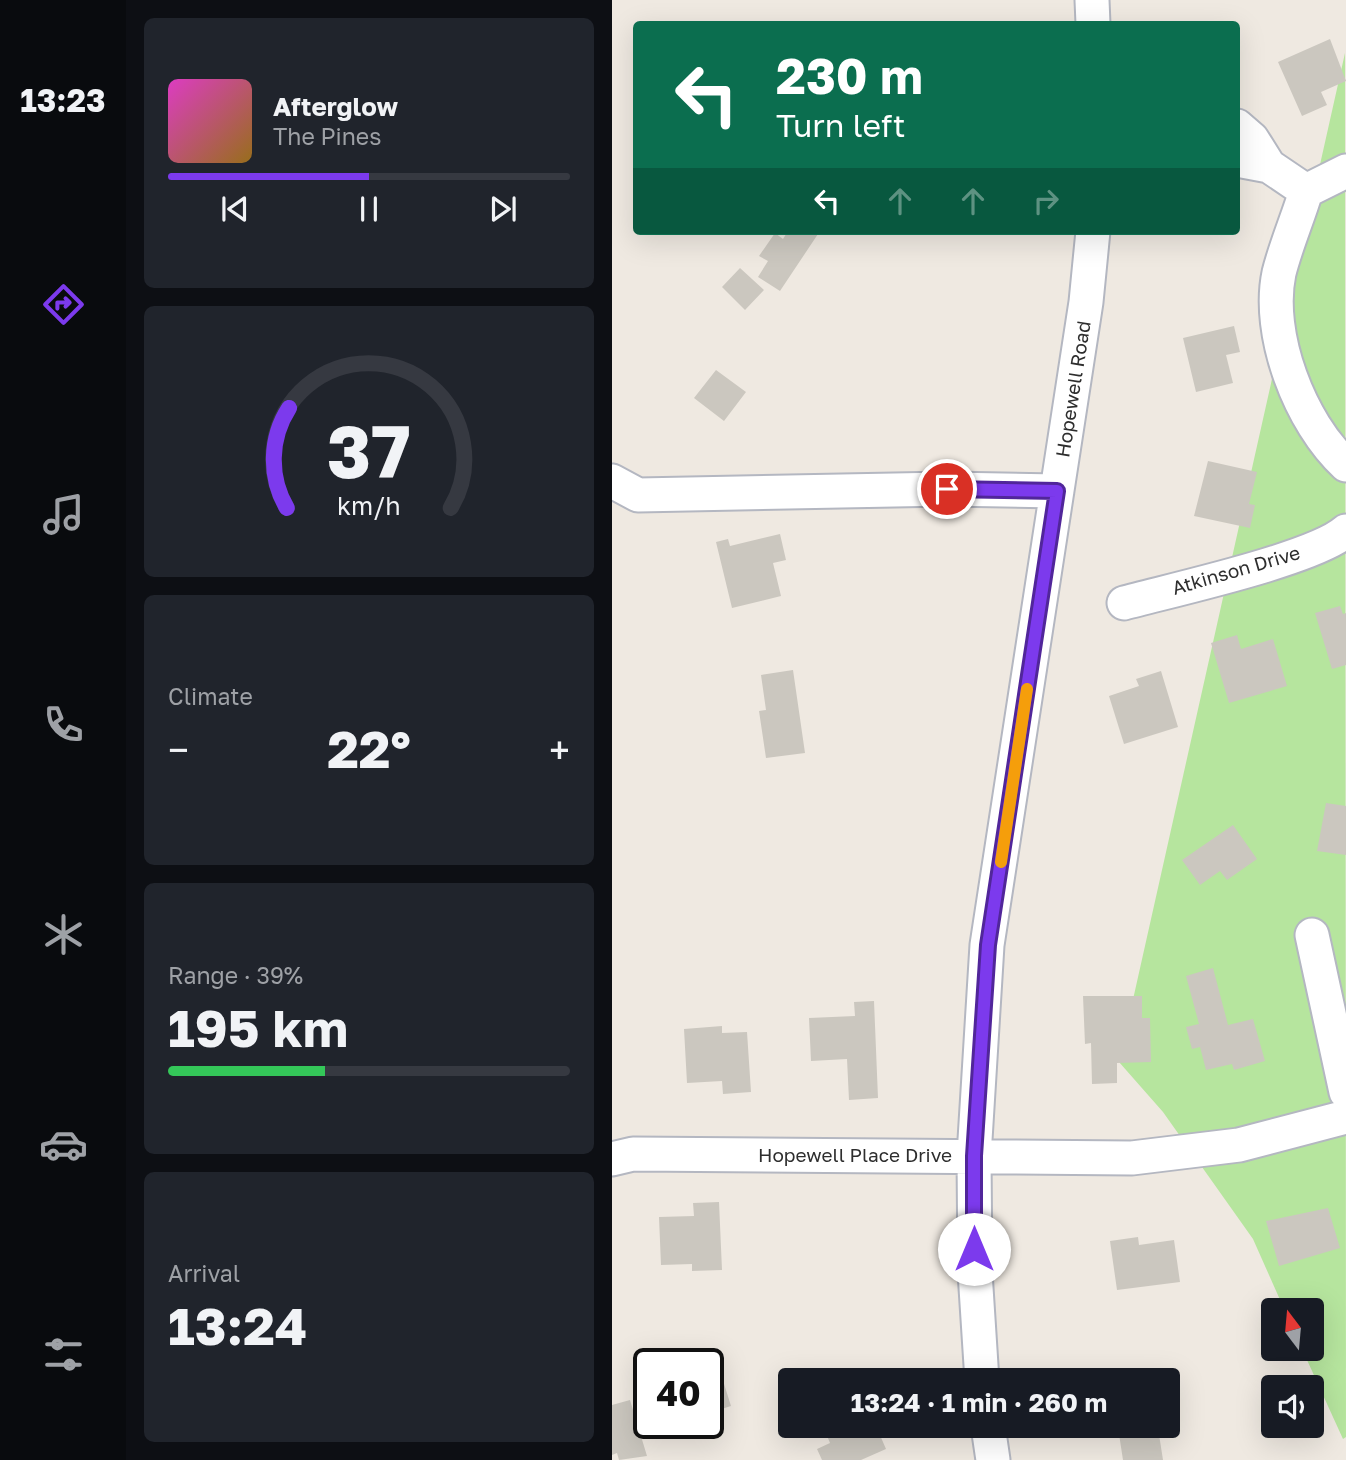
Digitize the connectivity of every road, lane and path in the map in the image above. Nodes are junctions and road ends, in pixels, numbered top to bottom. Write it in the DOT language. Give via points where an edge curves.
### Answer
graph roads {
  1 [pos="1092,0"];
  2 [pos="1093,21"];
  3 [pos="1240,129"];
  4 [pos="1240,161"];
  5 [pos="1269,166"];
  6 [pos="1345,171"];
  7 [pos="1306,191"];
  8 [pos="1093,235"];
  9 [pos="1345,464"];
  10 [pos="612,481"];
  11 [pos="1057,491"];
  12 [pos="1345,531"];
  13 [pos="1124,603"];
  14 [pos="1312,935"];
  15 [pos="1345,1092"];
  16 [pos="1345,1117"];
  17 [pos="974,1156"];
  18 [pos="612,1159"];
  19 [pos="981,1368"];
  20 [pos="990,1438"];
  21 [pos="993,1460"];
  1 -- 2 [label="street"];
  3 -- 5 [label="street"];
  4 -- 5 [label="street"];
  5 -- 7 [label="street"];
  6 -- 7 [label="street"];
  7 -- 9 [label="street" via="1279,275 1276,306 1287,367 1299,397 1313,427"];
  8 -- 11 [label="street, Hopewell Road"];
  10 -- 11 [label="street" via="638,495"];
  11 -- 17 [label="street, Hopewell Road" via="988,945"];
  12 -- 13 [label="street, Atkinson Drive" via="1288,557"];
  14 -- 15 [label="street"];
  16 -- 17 [label="street, Hopewell Place Drive" via="1240,1145 1132,1158"];
  17 -- 18 [label="street, Hopewell Place Drive" via="633,1154"];
  17 -- 19 [label="street, Hopewell Road" via="975,1298"];
  20 -- 21 [label="street"];
}
